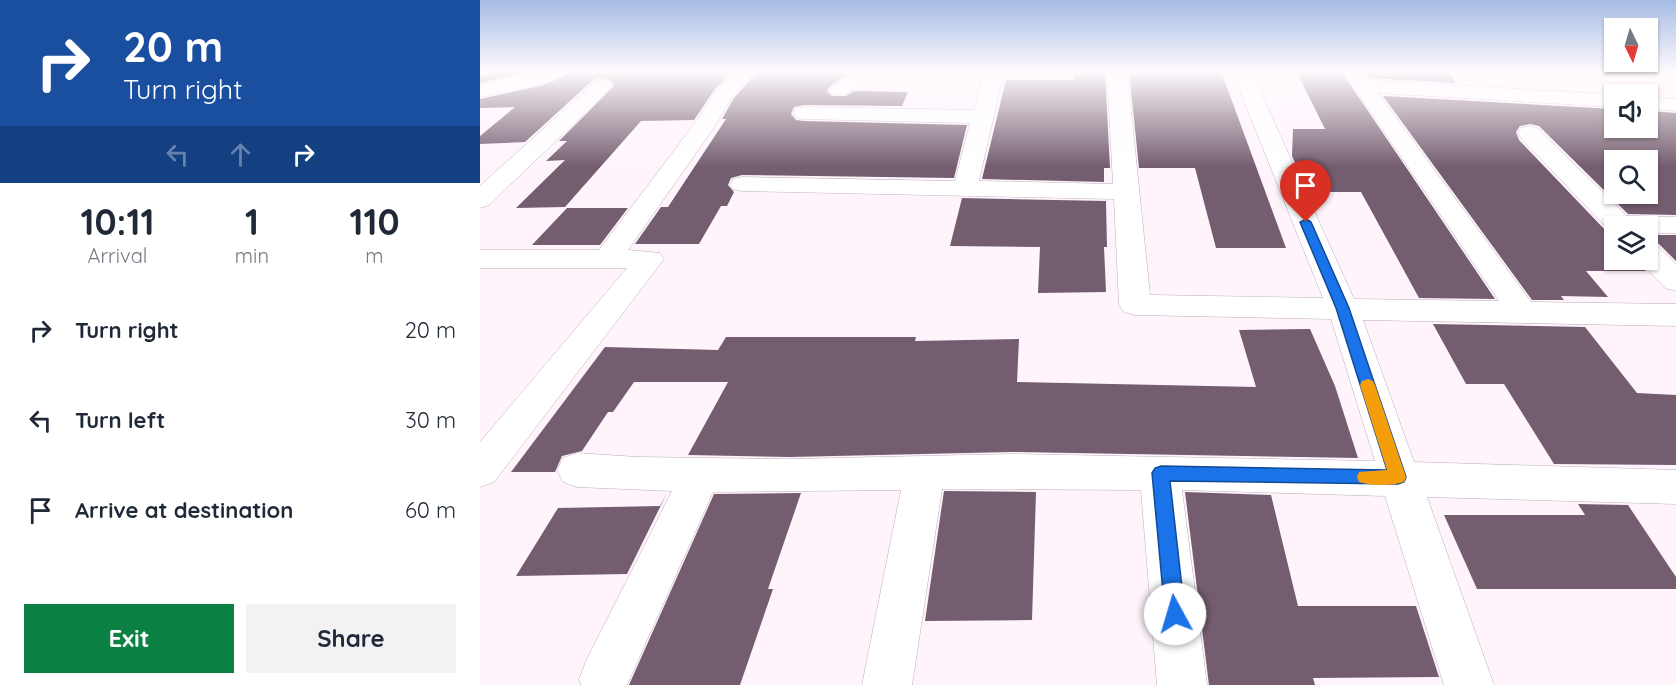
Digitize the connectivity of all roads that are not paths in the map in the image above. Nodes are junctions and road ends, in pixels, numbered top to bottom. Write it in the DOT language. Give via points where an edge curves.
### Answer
graph roads {
  1 [pos="584,103"];
  2 [pos="718,103"];
  3 [pos="986,103"];
  4 [pos="1119,103"];
  5 [pos="1254,103"];
  6 [pos="1374,103"];
  7 [pos="1658,104"];
  8 [pos="1676,105"];
  9 [pos="804,113"];
  10 [pos="982,117"];
  11 [pos="1529,133"];
  12 [pos="742,184"];
  13 [pos="965,189"];
  14 [pos="1126,192"];
  15 [pos="480,200"];
  16 [pos="1612,216"];
  17 [pos="1658,225"];
  18 [pos="1676,225"];
  19 [pos="480,259"];
  20 [pos="607,259"];
  21 [pos="1658,263"];
  22 [pos="1676,281"];
  23 [pos="1343,308"];
  24 [pos="1523,314"];
  25 [pos="1676,315"];
  26 [pos="482,465"];
  27 [pos="577,470"];
  28 [pos="925,472"];
  29 [pos="1161,473"];
  30 [pos="701,474"];
  31 [pos="1398,477"];
  32 [pos="1676,487"];
  33 [pos="604,679"];
  34 [pos="887,685"];
  35 [pos="1182,685"];
  36 [pos="1469,685"];
  1 -- 15 [label="street"];
  2 -- 20 [label="street"];
  3 -- 10 [label="street"];
  4 -- 14 [label="street"];
  5 -- 23 [label="street"];
  6 -- 24 [label="street"];
  7 -- 8 [label="street"];
  9 -- 10 [label="street"];
  10 -- 13 [label="street"];
  11 -- 16 [label="street"];
  12 -- 13 [label="street"];
  13 -- 14 [label="street"];
  14 -- 23 [label="street" via="1135,305"];
  17 -- 18 [label="street"];
  19 -- 20 [label="street"];
  20 -- 26 [label="street" via="651,259"];
  21 -- 22 [label="street"];
  23 -- 24 [label="street"];
  23 -- 31 [label="street"];
  24 -- 25 [label="street"];
  27 -- 30 [label="street"];
  28 -- 29 [label="street"];
  28 -- 30 [label="street"];
  28 -- 34 [label="street"];
  29 -- 31 [label="street"];
  29 -- 35 [label="street"];
  30 -- 33 [label="street"];
  31 -- 32 [label="street"];
  31 -- 36 [label="street"];
}
